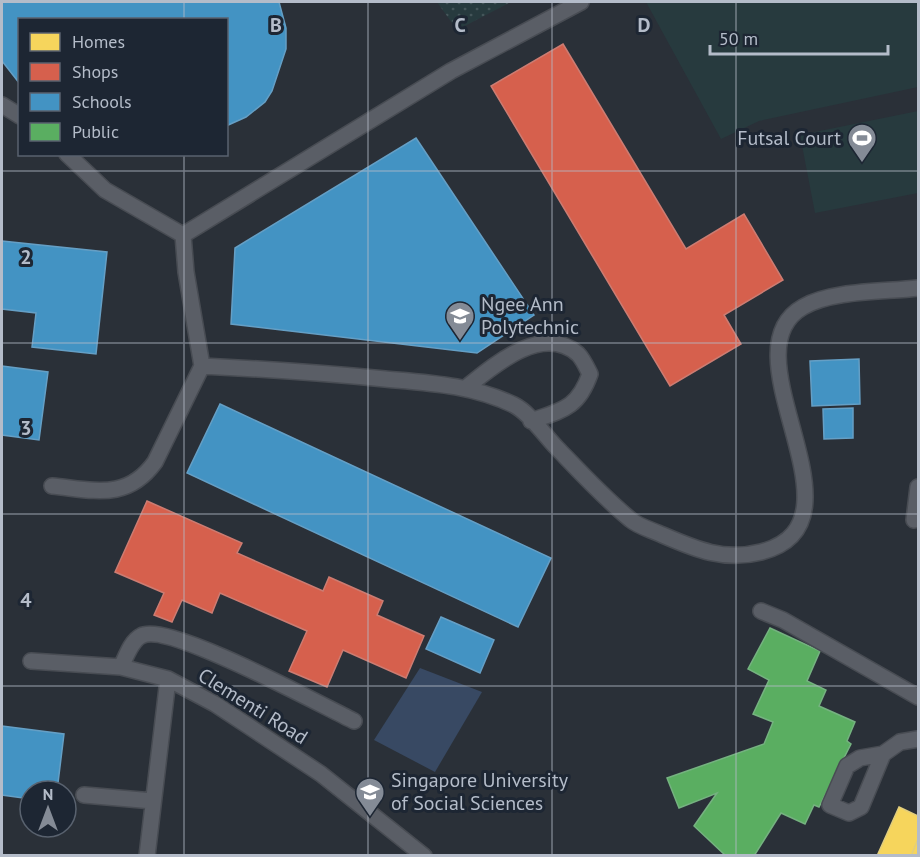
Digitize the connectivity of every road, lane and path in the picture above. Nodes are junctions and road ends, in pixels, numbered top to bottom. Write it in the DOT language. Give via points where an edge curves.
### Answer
graph roads {
  1 [pos="581,2"];
  2 [pos="2,105"];
  3 [pos="18,115"];
  4 [pos="69,156"];
  5 [pos="183,235"];
  6 [pos="918,288"];
  7 [pos="202,366"];
  8 [pos="467,387"];
  9 [pos="531,421"];
  10 [pos="52,486"];
  11 [pos="918,487"];
  12 [pos="914,520"];
  13 [pos="760,611"];
  14 [pos="32,661"];
  15 [pos="121,667"];
  16 [pos="168,679"];
  17 [pos="918,697"];
  18 [pos="354,721"];
  19 [pos="918,739"];
  20 [pos="883,754"];
  21 [pos="84,795"];
  22 [pos="153,801"];
  23 [pos="147,855"];
  24 [pos="424,855"];
  1 -- 5 [label="lane" via="451,71"];
  2 -- 3 [label="lane"];
  4 -- 5 [label="lane" via="105,190"];
  5 -- 7 [label="lane"];
  6 -- 9 [label="lane" via="826,298 804,306 786,320 779,337 779,365 805,489 805,513 797,531 782,544 762,552 706,554 633,522"];
  7 -- 8 [label="lane"];
  7 -- 10 [label="lane" via="145,476 109,492"];
  8 -- 9 [label="lane" via="517,406"];
  8 -- 9 [label="lane" via="499,361 534,345 557,343 578,354 590,374 584,392 572,406"];
  11 -- 12 [label="lane"];
  13 -- 17 [label="lane" via="783,620"];
  14 -- 15 [label="lane, Clementi Road"];
  15 -- 16 [label="lane, Clementi Road"];
  15 -- 18 [label="lane" via="141,635 156,633 200,646"];
  16 -- 22 [label="lane"];
  16 -- 24 [label="lane, Clementi Road" via="215,704 321,774"];
  19 -- 20 [label="lane" via="900,742"];
  21 -- 22 [label="lane"];
  22 -- 23 [label="lane"];
}
